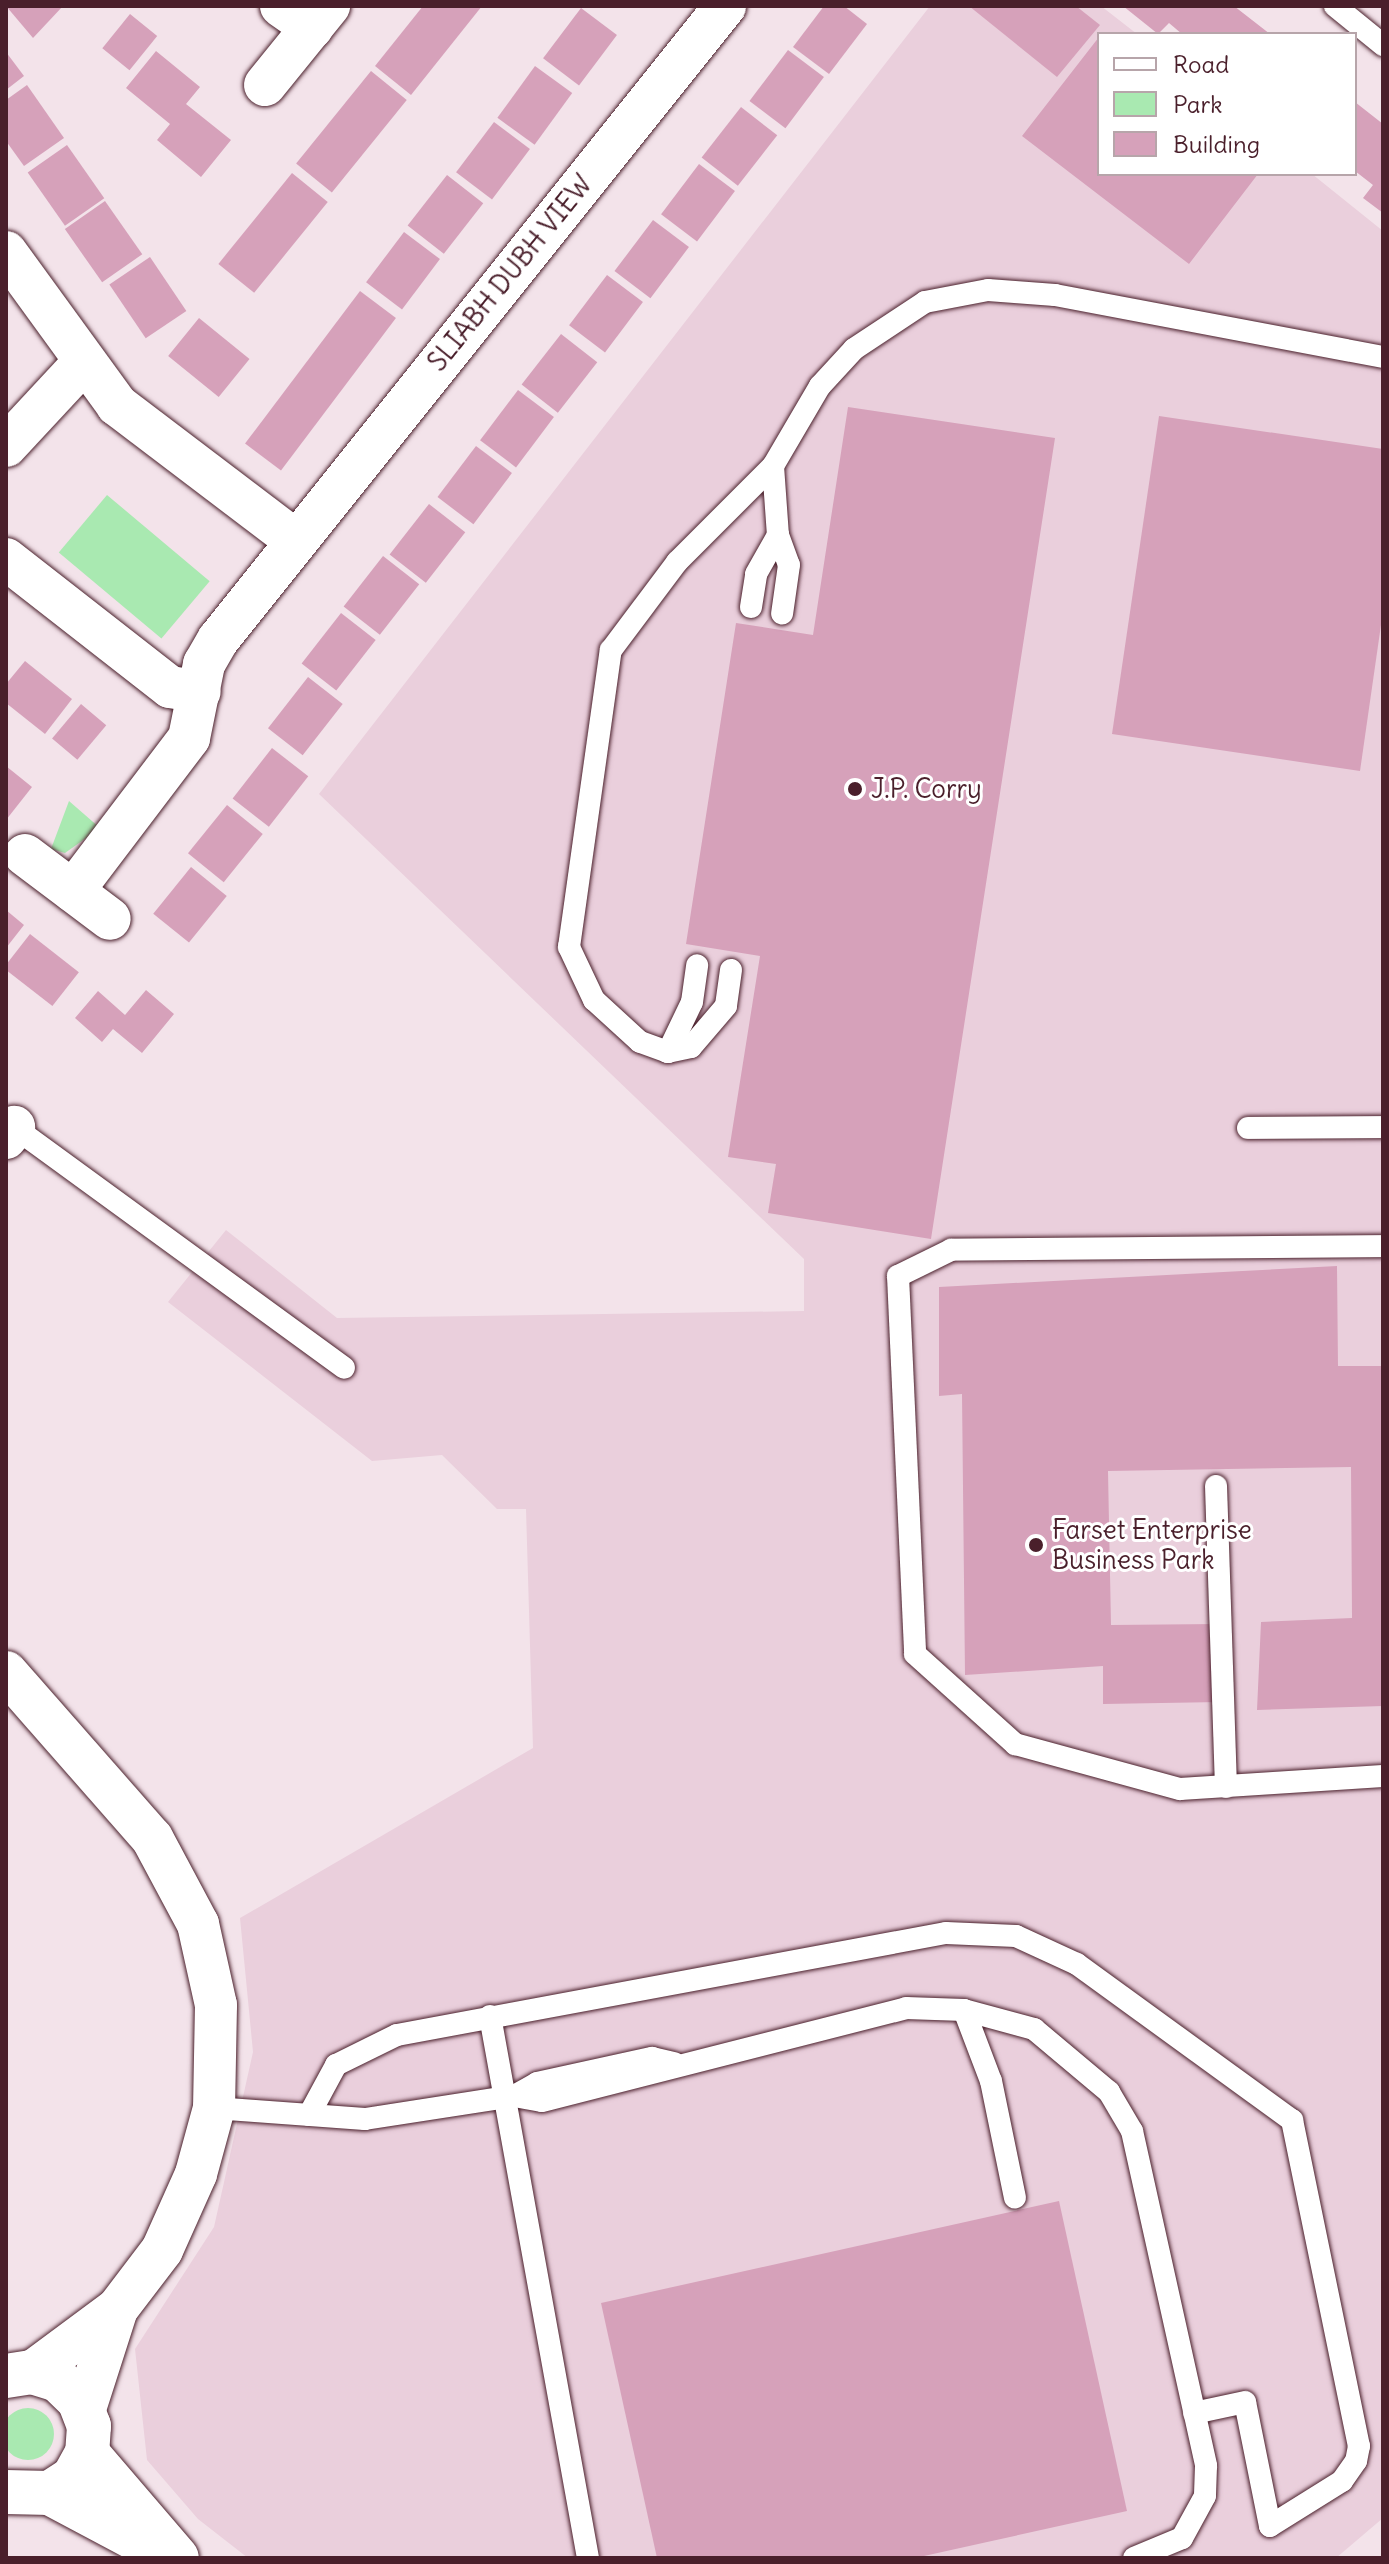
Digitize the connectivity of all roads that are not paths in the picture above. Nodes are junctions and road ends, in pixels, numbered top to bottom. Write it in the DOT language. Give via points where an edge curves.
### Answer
graph roads {
  1 [pos="725,6"];
  2 [pos="1335,6"];
  3 [pos="307,13"];
  4 [pos="1379,35"];
  5 [pos="265,85"];
  6 [pos="6,252"];
  7 [pos="1383,357"];
  8 [pos="84,362"];
  9 [pos="6,446"];
  10 [pos="773,466"];
  11 [pos="778,535"];
  12 [pos="296,541"];
  13 [pos="6,559"];
  14 [pos="751,607"];
  15 [pos="782,614"];
  16 [pos="200,692"];
  17 [pos="25,855"];
  18 [pos="73,891"];
  19 [pos="110,919"];
  20 [pos="697,965"];
  21 [pos="731,970"];
  22 [pos="668,1052"];
  23 [pos="1383,1127"];
  24 [pos="1248,1128"];
  25 [pos="9,1129"];
  26 [pos="1383,1246"];
  27 [pos="344,1368"];
  28 [pos="1216,1486"];
  29 [pos="6,1672"];
  30 [pos="1383,1776"];
  31 [pos="1226,1787"];
  32 [pos="964,2010"];
  33 [pos="490,2016"];
  34 [pos="508,2098"];
  35 [pos="214,2108"];
  36 [pos="309,2115"];
  37 [pos="1015,2198"];
  38 [pos="117,2309"];
  39 [pos="19,2374"];
  40 [pos="1194,2413"];
  41 [pos="85,2432"];
  42 [pos="21,2498"];
  43 [pos="174,2558"];
  44 [pos="588,2558"];
  45 [pos="1134,2558"];
  1 -- 12 [label="street, SLIABH DUBH VIEW"];
  2 -- 4 [label="lane"];
  3 -- 5 [label="street"];
  6 -- 8 [label="street"];
  7 -- 10 [label="lane" via="1055,295 988,290 925,302 854,349 820,386"];
  8 -- 9 [label="street"];
  8 -- 12 [label="street" via="117,405"];
  10 -- 11 [label="lane"];
  10 -- 22 [label="lane" via="677,562 611,650 569,947 594,1000 640,1042"];
  11 -- 14 [label="lane" via="756,574"];
  11 -- 15 [label="lane" via="789,565"];
  12 -- 16 [label="street, SLIABH DUBH VIEW" via="204,664"];
  13 -- 16 [label="street" via="170,687"];
  16 -- 18 [label="street, SLIABH DUBH VIEW" via="189,738"];
  17 -- 18 [label="street"];
  18 -- 19 [label="street"];
  20 -- 22 [label="lane" via="692,1002"];
  21 -- 22 [label="lane" via="726,1006 691,1047"];
  23 -- 24 [label="lane"];
  25 -- 27 [label="lane"];
  26 -- 31 [label="lane" via="951,1250 898,1276 915,1654 1015,1744 1180,1789"];
  28 -- 31 [label="lane"];
  29 -- 35 [label="street" via="152,1838 198,1924 216,2005"];
  30 -- 31 [label="lane"];
  32 -- 34 [label="lane" via="906,2008 674,2063 656,2077 542,2101"];
  32 -- 37 [label="lane" via="991,2081"];
  32 -- 40 [label="lane" via="1052,2040 1109,2092 1132,2131"];
  33 -- 34 [label="lane"];
  33 -- 36 [label="lane" via="370,2043 336,2065"];
  33 -- 40 [label="lane" via="946,1933 1016,1936 1077,1964 1292,2120 1359,2446 1356,2461 1342,2481 1270,2526 1245,2402"];
  34 -- 36 [label="lane" via="365,2119"];
  34 -- 44 [label="lane"];
  35 -- 36 [label="lane"];
  35 -- 38 [label="street" via="196,2174 162,2250"];
  38 -- 39 [label="street"];
  38 -- 41 [label="street"];
  39 -- 41 [label="street" via="58,2380"];
  40 -- 45 [label="lane" via="1206,2466 1201,2508 1182,2538"];
  41 -- 42 [label="street" via="73,2478"];
  41 -- 43 [label="street"];
  42 -- 43 [label="street"];
}
